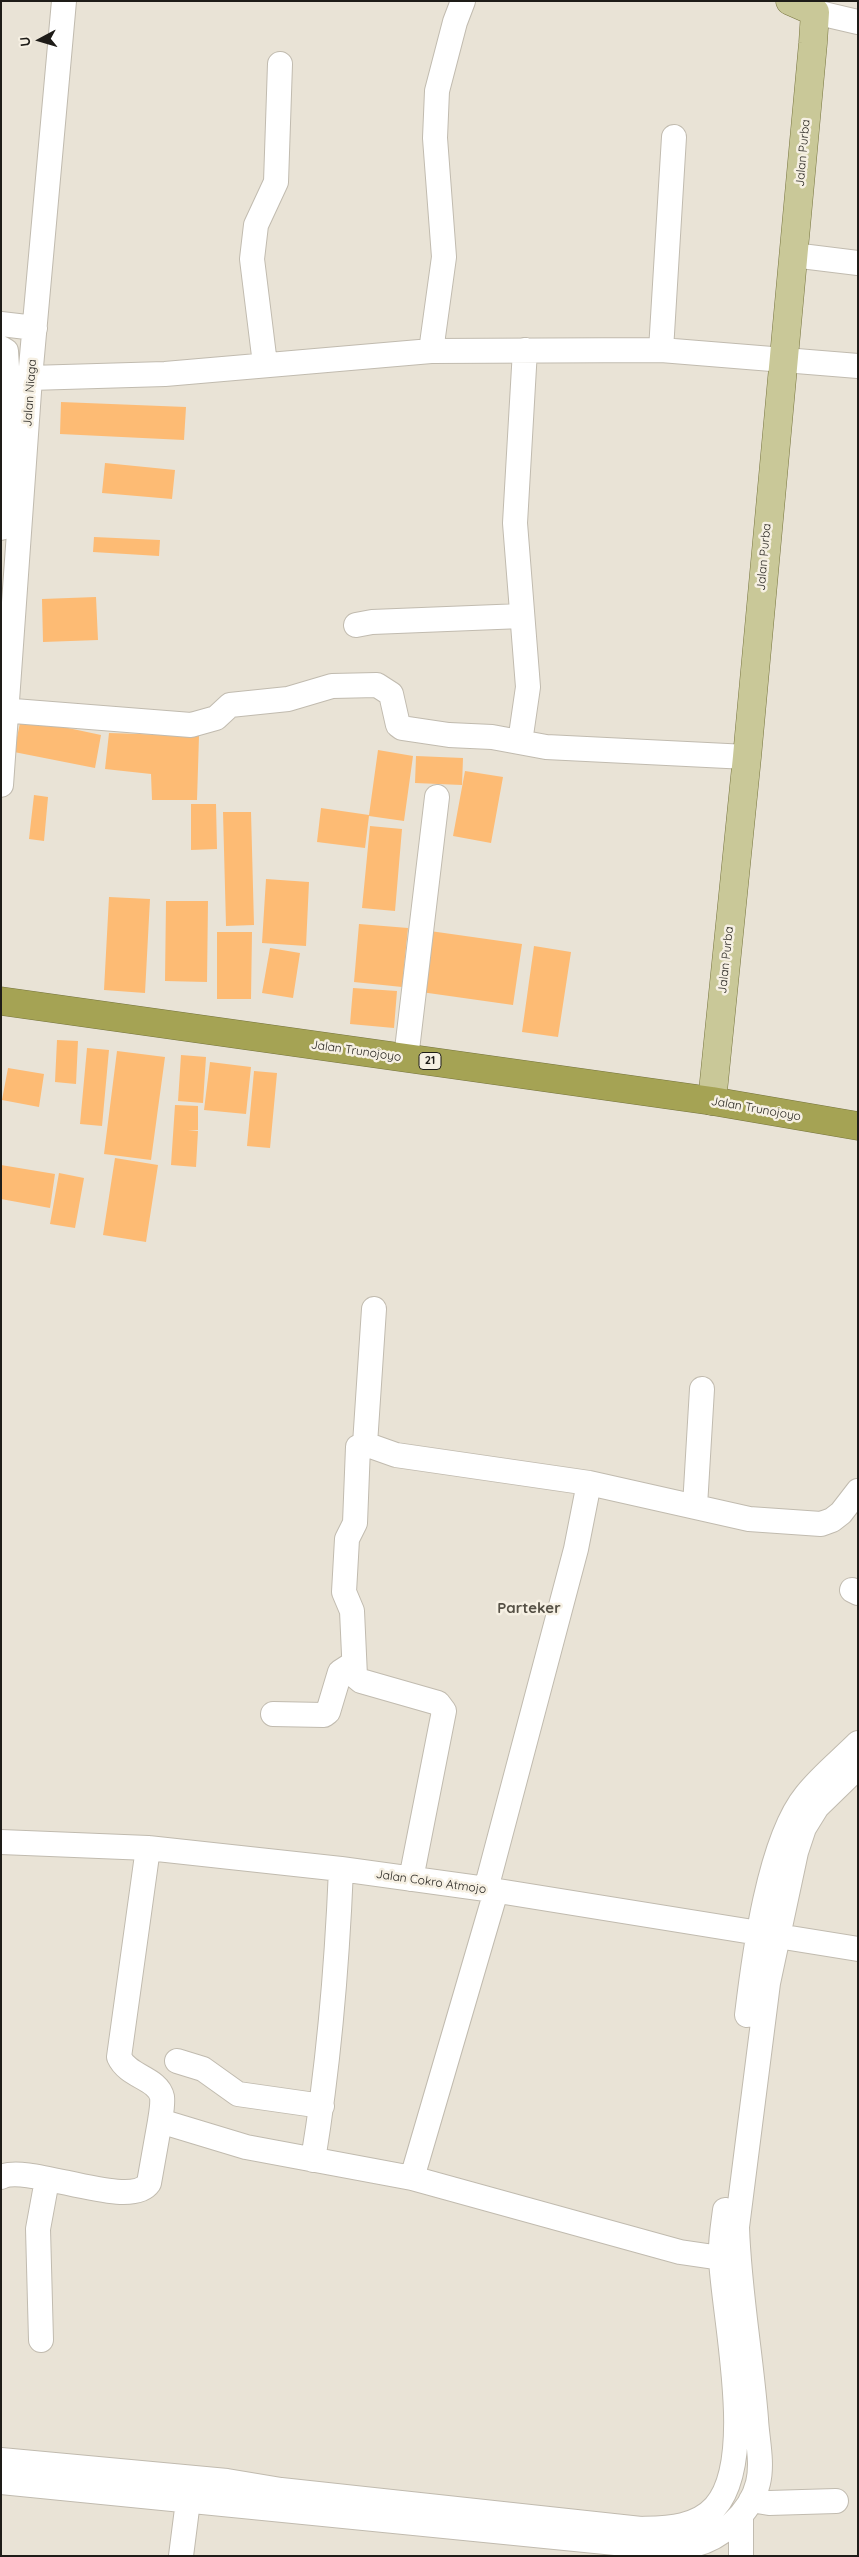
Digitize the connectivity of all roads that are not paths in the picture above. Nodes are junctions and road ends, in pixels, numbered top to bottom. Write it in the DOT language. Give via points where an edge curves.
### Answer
graph roads {
  1 [pos="64,1"];
  2 [pos="463,1"];
  3 [pos="790,1"];
  4 [pos="815,12"];
  5 [pos="858,22"];
  6 [pos="280,64"];
  7 [pos="674,137"];
  8 [pos="793,255"];
  9 [pos="858,262"];
  10 [pos="1,324"];
  11 [pos="35,328"];
  12 [pos="1,348"];
  13 [pos="525,350"];
  14 [pos="661,350"];
  15 [pos="431,351"];
  16 [pos="784,359"];
  17 [pos="265,364"];
  18 [pos="858,366"];
  19 [pos="30,378"];
  20 [pos="1,528"];
  21 [pos="522,616"];
  22 [pos="356,625"];
  23 [pos="4,710"];
  24 [pos="520,742"];
  25 [pos="747,757"];
  26 [pos="1,785"];
  27 [pos="437,797"];
  28 [pos="1,1001"];
  29 [pos="406,1058"];
  30 [pos="712,1101"];
  31 [pos="858,1126"];
  32 [pos="374,1309"];
  33 [pos="702,1389"];
  34 [pos="365,1444"];
  35 [pos="589,1484"];
  36 [pos="858,1491"];
  37 [pos="695,1506"];
  38 [pos="354,1663"];
  39 [pos="272,1714"];
  40 [pos="858,1743"];
  41 [pos="858,1767"];
  42 [pos="1,1842"];
  43 [pos="148,1848"];
  44 [pos="341,1869"];
  45 [pos="411,1879"];
  46 [pos="491,1890"];
  47 [pos="767,1934"];
  48 [pos="858,1949"];
  49 [pos="177,2061"];
  50 [pos="322,2106"];
  51 [pos="160,2121"];
  52 [pos="313,2160"];
  53 [pos="1,2177"];
  54 [pos="412,2178"];
  55 [pos="47,2180"];
  56 [pos="734,2193"];
  57 [pos="721,2258"];
  58 [pos="41,2340"];
  59 [pos="743,2384"];
  60 [pos="1,2460"];
  61 [pos="1,2482"];
  62 [pos="191,2492"];
  63 [pos="836,2501"];
  64 [pos="740,2502"];
  65 [pos="181,2556"];
  66 [pos="741,2556"];
  1 -- 11 [label="street, Jalan Niaga"];
  2 -- 15 [label="street" via="437,91 435,138 444,256"];
  3 -- 4 [label="main road"];
  4 -- 5 [label="street"];
  4 -- 8 [label="main road, Jalan Purba"];
  6 -- 17 [label="street" via="276,182 256,225 252,259"];
  7 -- 14 [label="street"];
  8 -- 9 [label="street"];
  8 -- 16 [label="main road, Jalan Purba"];
  10 -- 11 [label="street"];
  11 -- 19 [label="street, Jalan Niaga"];
  12 -- 20 [label="street" via="6,351 8,383"];
  13 -- 14 [label="street"];
  13 -- 15 [label="street"];
  13 -- 21 [label="street" via="516,523"];
  14 -- 16 [label="street"];
  15 -- 17 [label="street"];
  16 -- 18 [label="street"];
  16 -- 25 [label="main road, Jalan Purba"];
  17 -- 19 [label="street" via="165,374"];
  19 -- 23 [label="street, Jalan Niaga"];
  21 -- 22 [label="street"];
  21 -- 24 [label="street" via="528,687"];
  23 -- 24 [label="street" via="191,725 216,718 230,705 288,699 332,686 377,684 391,694 398,725 402,728"];
  23 -- 26 [label="street, Jalan Niaga"];
  24 -- 25 [label="street"];
  25 -- 30 [label="main road, Jalan Purba"];
  27 -- 29 [label="street"];
  28 -- 29 [label="highway, Jalan Trunojoyo / 21"];
  29 -- 30 [label="highway, Jalan Trunojoyo / 21"];
  30 -- 31 [label="highway, Jalan Trunojoyo / 21"];
  32 -- 34 [label="street"];
  33 -- 37 [label="street"];
  34 -- 35 [label="street" via="414,1458"];
  34 -- 38 [label="street" via="358,1446 357,1451 355,1523 347,1538 344,1592 352,1611"];
  35 -- 37 [label="street"];
  35 -- 46 [label="street" via="576,1549"];
  36 -- 37 [label="street" via="841,1513 821,1524 749,1519"];
  38 -- 39 [label="street" via="340,1672 328,1712 324,1715"];
  38 -- 45 [label="street" via="355,1676 361,1682 438,1703 444,1711"];
  40 -- 47 [label="street" via="806,1794 793,1814 775,1867"];
  41 -- 47 [label="street" via="817,1807 804,1828"];
  42 -- 43 [label="street, Jalan Cokro Atmojo"];
  43 -- 44 [label="street, Jalan Cokro Atmojo"];
  43 -- 51 [label="street" via="119,2057 123,2066 156,2085 162,2098"];
  44 -- 45 [label="street, Jalan Cokro Atmojo"];
  44 -- 50 [label="street" via="337,1967"];
  45 -- 46 [label="street, Jalan Cokro Atmojo"];
  46 -- 47 [label="street, Jalan Cokro Atmojo"];
  46 -- 54 [label="street"];
  47 -- 48 [label="street, Jalan Cokro Atmojo"];
  47 -- 56 [label="street"];
  49 -- 50 [label="street" via="203,2069 238,2094"];
  50 -- 52 [label="street"];
  51 -- 52 [label="street" via="246,2148"];
  51 -- 55 [label="street" via="150,2183 146,2188 122,2191"];
  52 -- 54 [label="street"];
  53 -- 55 [label="street" via="14,2174"];
  54 -- 57 [label="street" via="680,2252"];
  55 -- 58 [label="street" via="38,2228"];
  56 -- 57 [label="street"];
  56 -- 59 [label="street"];
  57 -- 59 [label="street"];
  59 -- 64 [label="street" via="760,2472 758,2484"];
  60 -- 62 [label="street"];
  61 -- 62 [label="street"];
  62 -- 64 [label="street" via="492,2520 654,2547 688,2536 714,2537"];
  62 -- 65 [label="street"];
  63 -- 64 [label="street"];
  64 -- 66 [label="street"];
}
